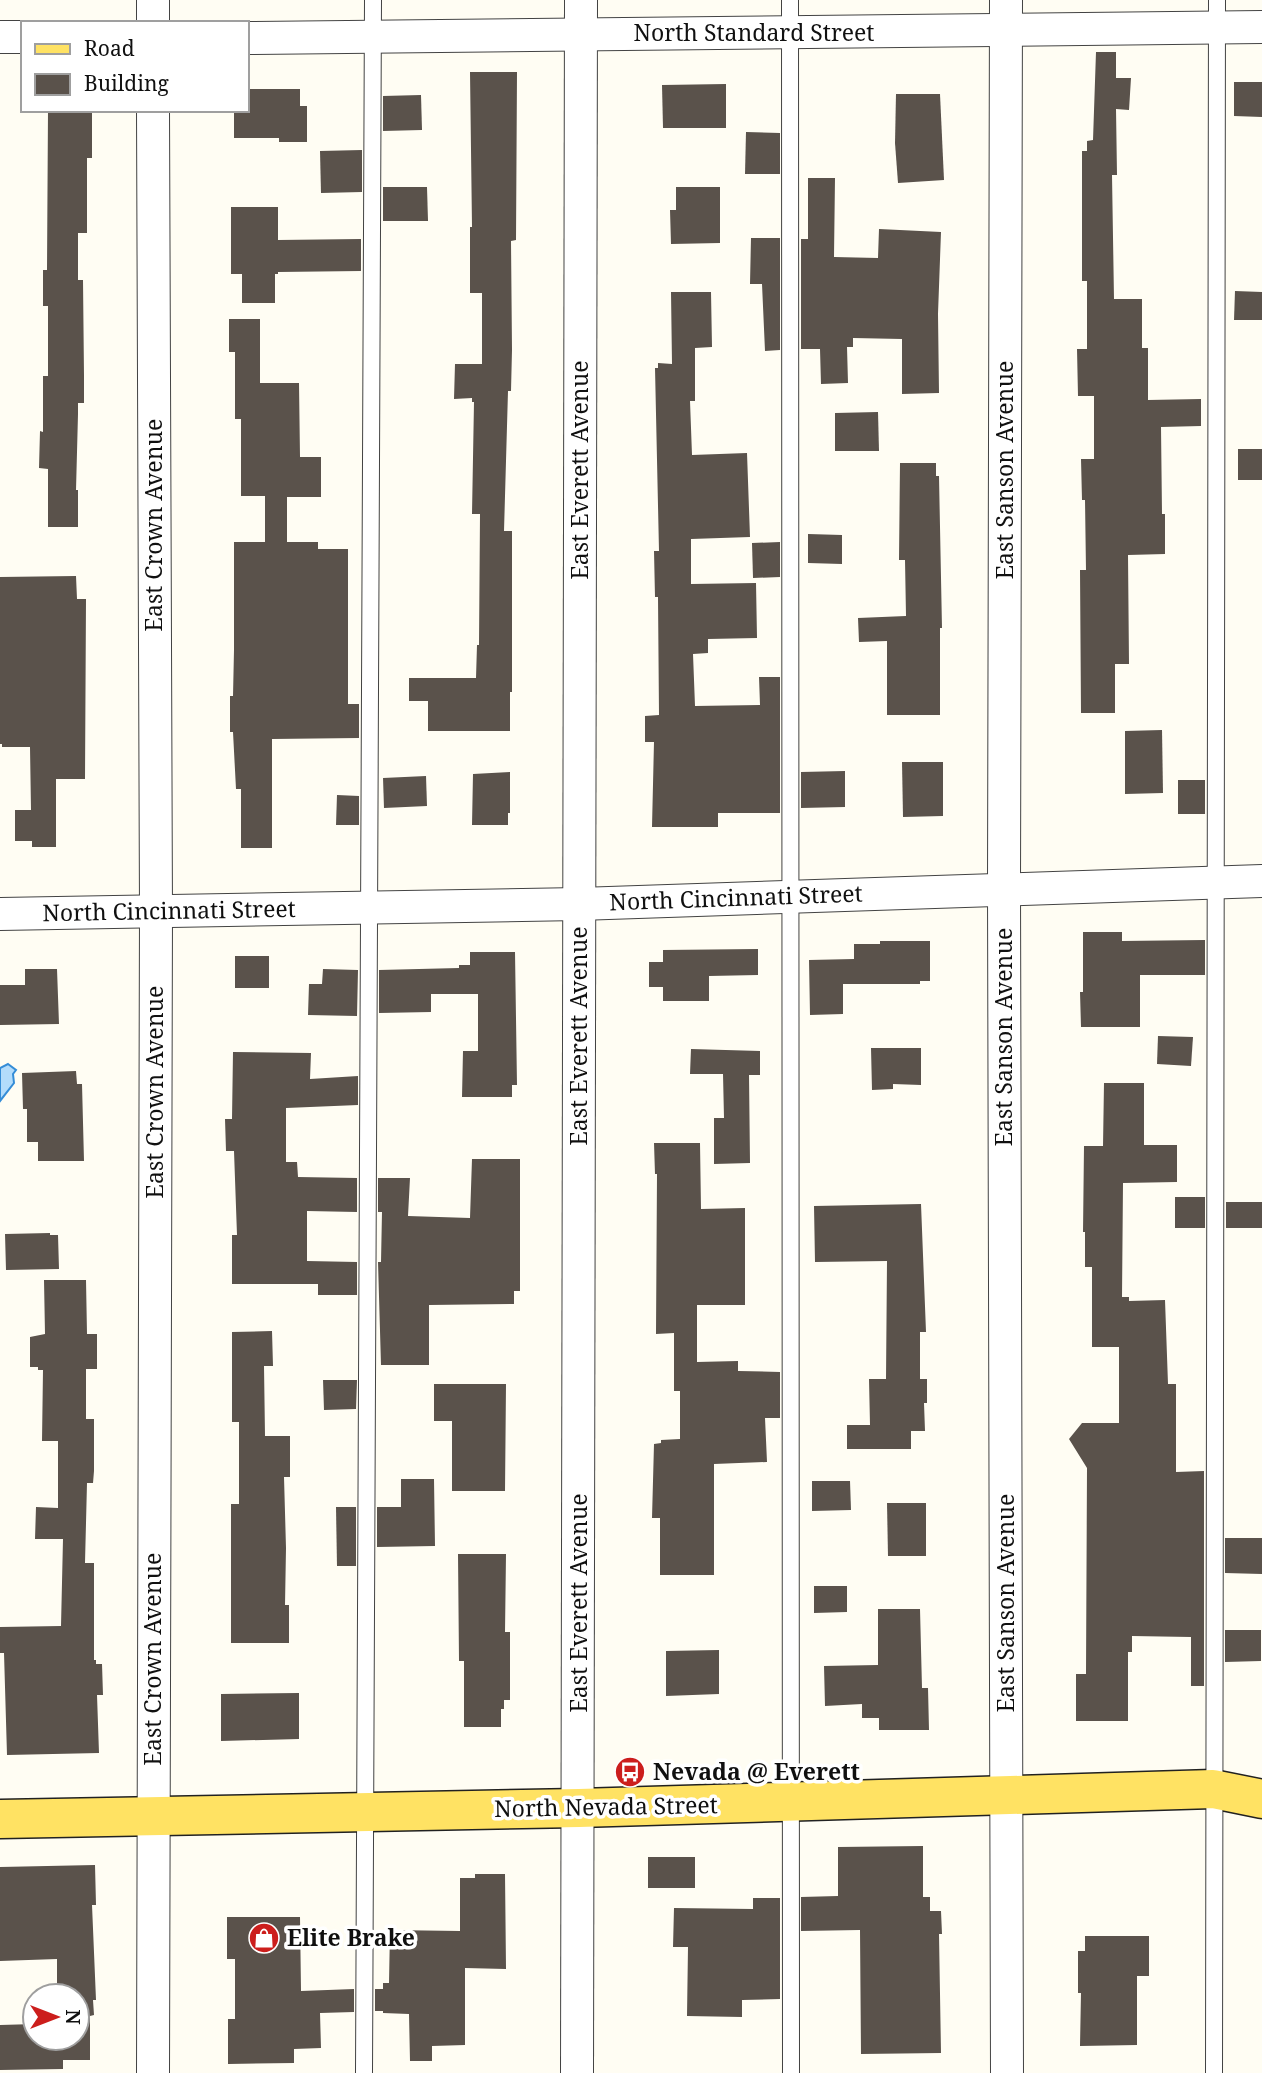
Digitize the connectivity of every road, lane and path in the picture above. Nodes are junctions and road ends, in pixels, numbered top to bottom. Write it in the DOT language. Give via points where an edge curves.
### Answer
graph roads {
  1 [pos="153,0"];
  2 [pos="373,0"];
  3 [pos="581,0"];
  4 [pos="790,0"];
  5 [pos="1006,0"];
  6 [pos="1217,14"];
  7 [pos="153,21"];
  8 [pos="1262,27"];
  9 [pos="1006,31"];
  10 [pos="790,32"];
  11 [pos="581,34"];
  12 [pos="373,36"];
  13 [pos="0,37"];
  14 [pos="21,37"];
  15 [pos="248,38"];
  16 [pos="153,112"];
  17 [pos="1262,881"];
  18 [pos="1216,882"];
  19 [pos="1004,889"];
  20 [pos="792,897"];
  21 [pos="579,904"];
  22 [pos="368,908"];
  23 [pos="156,912"];
  24 [pos="0,914"];
  25 [pos="1262,1772"];
  26 [pos="1213,1789"];
  27 [pos="1007,1797"];
  28 [pos="1262,1799"];
  29 [pos="792,1802"];
  30 [pos="579,1808"];
  31 [pos="365,1813"];
  32 [pos="153,1817"];
  33 [pos="0,1819"];
  34 [pos="153,2073"];
  35 [pos="364,2073"];
  36 [pos="578,2073"];
  37 [pos="791,2073"];
  38 [pos="1007,2073"];
  39 [pos="1214,2073"];
  1 -- 7 [label="street"];
  2 -- 12 [label="lane"];
  3 -- 11 [label="street, East Everett Avenue"];
  4 -- 10 [label="lane"];
  5 -- 9 [label="street, East Sanson Avenue"];
  6 -- 8 [label="street, North Standard Street"];
  6 -- 9 [label="street, North Standard Street"];
  6 -- 18 [label="lane"];
  9 -- 10 [label="street, North Standard Street"];
  9 -- 19 [label="street, East Sanson Avenue"];
  10 -- 11 [label="street, North Standard Street"];
  10 -- 20 [label="lane"];
  11 -- 12 [label="street, North Standard Street"];
  11 -- 21 [label="street, East Everett Avenue"];
  12 -- 15 [label="street, North Standard Street"];
  12 -- 22 [label="lane"];
  13 -- 14 [label="street"];
  16 -- 23 [label="street, East Crown Avenue"];
  17 -- 18 [label="street, North Cincinnati Street"];
  18 -- 19 [label="street, North Cincinnati Street"];
  18 -- 26 [label="lane"];
  19 -- 20 [label="street, North Cincinnati Street"];
  19 -- 27 [label="street, East Sanson Avenue"];
  20 -- 21 [label="street, North Cincinnati Street"];
  20 -- 29 [label="lane"];
  21 -- 22 [label="street, North Cincinnati Street"];
  21 -- 30 [label="street, East Everett Avenue"];
  22 -- 23 [label="street, North Cincinnati Street"];
  22 -- 31 [label="lane"];
  23 -- 24 [label="street, North Cincinnati Street"];
  23 -- 32 [label="street, East Crown Avenue"];
  25 -- 26 [label="main road, North Nevada Street"];
  26 -- 27 [label="main road, North Nevada Street"];
  26 -- 28 [label="main road, North Nevada Street"];
  26 -- 39 [label="lane"];
  27 -- 29 [label="main road, North Nevada Street"];
  27 -- 38 [label="street, East Sanson Avenue"];
  29 -- 30 [label="main road, North Nevada Street"];
  29 -- 37 [label="lane"];
  30 -- 31 [label="main road, North Nevada Street"];
  30 -- 36 [label="street, East Everett Avenue"];
  31 -- 32 [label="main road, North Nevada Street"];
  31 -- 35 [label="lane"];
  32 -- 33 [label="main road, North Nevada Street"];
  32 -- 34 [label="street, East Crown Avenue"];
}
